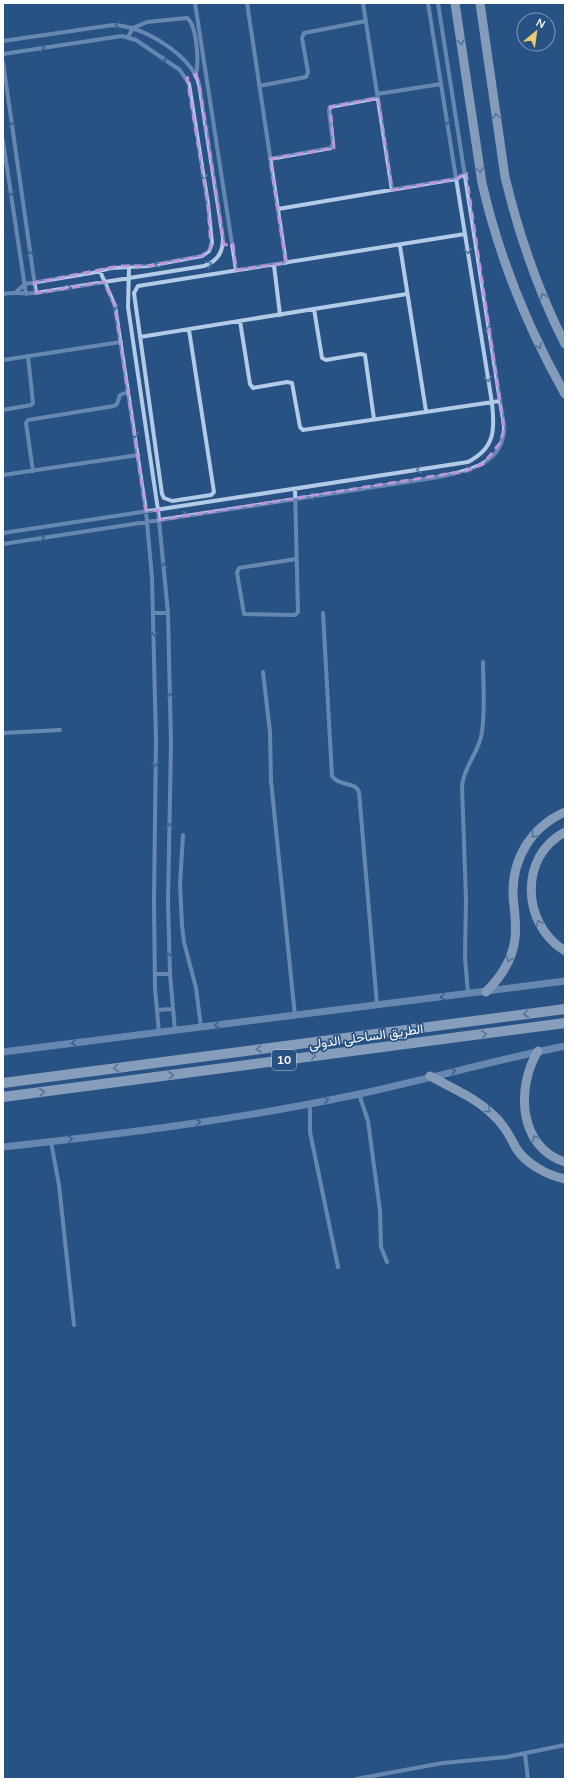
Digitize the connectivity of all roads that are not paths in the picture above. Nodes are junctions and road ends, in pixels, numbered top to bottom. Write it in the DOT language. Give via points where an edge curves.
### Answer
graph roads {
  1 [pos="195,3"];
  2 [pos="247,3"];
  3 [pos="363,3"];
  4 [pos="428,3"];
  5 [pos="438,3"];
  6 [pos="455,3"];
  7 [pos="480,3"];
  8 [pos="366,21"];
  9 [pos="133,28"];
  10 [pos="128,37"];
  11 [pos="3,41"];
  12 [pos="3,54"];
  13 [pos="3,62"];
  14 [pos="196,74"];
  15 [pos="187,78"];
  16 [pos="441,84"];
  17 [pos="259,86"];
  18 [pos="5,94"];
  19 [pos="378,96"];
  20 [pos="454,99"];
  21 [pos="443,100"];
  22 [pos="3,141"];
  23 [pos="270,159"];
  24 [pos="466,173"];
  25 [pos="456,179"];
  26 [pos="392,190"];
  27 [pos="218,203"];
  28 [pos="208,204"];
  29 [pos="278,209"];
  30 [pos="465,234"];
  31 [pos="232,244"];
  32 [pos="223,245"];
  33 [pos="400,246"];
  34 [pos="286,263"];
  35 [pos="274,265"];
  36 [pos="129,266"];
  37 [pos="192,268"];
  38 [pos="236,270"];
  39 [pos="100,271"];
  40 [pos="193,276"];
  41 [pos="130,278"];
  42 [pos="104,282"];
  43 [pos="34,283"];
  44 [pos="25,284"];
  45 [pos="16,292"];
  46 [pos="36,293"];
  47 [pos="3,294"];
  48 [pos="26,294"];
  49 [pos="407,294"];
  50 [pos="314,310"];
  51 [pos="280,315"];
  52 [pos="240,321"];
  53 [pos="189,330"];
  54 [pos="140,337"];
  55 [pos="121,342"];
  56 [pos="565,344"];
  57 [pos="28,356"];
  58 [pos="3,360"];
  59 [pos="128,392"];
  60 [pos="565,394"];
  61 [pos="500,401"];
  62 [pos="492,403"];
  63 [pos="3,410"];
  64 [pos="426,411"];
  65 [pos="374,419"];
  66 [pos="138,454"];
  67 [pos="432,468"];
  68 [pos="33,471"];
  69 [pos="3,475"];
  70 [pos="433,478"];
  71 [pos="160,483"];
  72 [pos="154,484"];
  73 [pos="295,489"];
  74 [pos="191,498"];
  75 [pos="295,498"];
  76 [pos="192,505"];
  77 [pos="158,510"];
  78 [pos="146,511"];
  79 [pos="159,520"];
  80 [pos="147,522"];
  81 [pos="3,533"];
  82 [pos="3,544"];
  83 [pos="296,559"];
  84 [pos="154,613"];
  85 [pos="168,613"];
  86 [pos="323,613"];
  87 [pos="483,662"];
  88 [pos="263,672"];
  89 [pos="60,730"];
  90 [pos="3,733"];
  91 [pos="565,812"];
  92 [pos="565,832"];
  93 [pos="183,835"];
  94 [pos="565,951"];
  95 [pos="155,974"];
  96 [pos="170,974"];
  97 [pos="565,980"];
  98 [pos="486,992"];
  99 [pos="468,994"];
  100 [pos="377,1005"];
  101 [pos="172,1009"];
  102 [pos="565,1009"];
  103 [pos="157,1010"];
  104 [pos="296,1016"];
  105 [pos="565,1023"];
  106 [pos="201,1028"];
  107 [pos="175,1031"];
  108 [pos="159,1033"];
  109 [pos="565,1046"];
  110 [pos="538,1051"];
  111 [pos="3,1052"];
  112 [pos="430,1076"];
  113 [pos="4,1083"];
  114 [pos="359,1094"];
  115 [pos="3,1097"];
  116 [pos="310,1103"];
  117 [pos="52,1142"];
  118 [pos="3,1147"];
  119 [pos="565,1162"];
  120 [pos="565,1179"];
  121 [pos="387,1262"];
  122 [pos="338,1267"];
  123 [pos="74,1325"];
  124 [pos="565,1745"];
  125 [pos="526,1754"];
  126 [pos="356,1779"];
  127 [pos="528,1779"];
  1 -- 31 [label="street"];
  2 -- 17 [label="street"];
  3 -- 8 [label="street"];
  4 -- 16 [label="street"];
  5 -- 20 [label="street"];
  6 -- 60 [label="main road, one-way" via="487,206 518,298 541,350"];
  56 -- 7 [label="main road, one-way" via="532,268 509,192"];
  8 -- 17 [label="street" via="304,33 302,38 308,72 306,77"];
  8 -- 19 [label="street"];
  9 -- 10 [label="street"];
  9 -- 11 [label="street, one-way" via="113,25"];
  9 -- 14 [label="street" via="175,53 190,65"];
  9 -- 14 [label="street" via="147,22 188,18 192,22 197,54"];
  12 -- 10 [label="street, one-way" via="115,36"];
  10 -- 15 [label="street, one-way" via="180,70"];
  13 -- 18 [label="street"];
  14 -- 15 [label="street"];
  27 -- 14 [label="street, one-way" via="200,84"];
  15 -- 28 [label="street, one-way" via="195,110"];
  16 -- 19 [label="street"];
  16 -- 21 [label="street"];
  17 -- 23 [label="street"];
  43 -- 18 [label="street, one-way"];
  19 -- 23 [label="street" via="330,107 333,143 331,148"];
  19 -- 26 [label="street"];
  20 -- 21 [label="street"];
  20 -- 24 [label="street"];
  21 -- 25 [label="street, one-way"];
  22 -- 44 [label="street, one-way"];
  23 -- 29 [label="street"];
  24 -- 25 [label="street"];
  61 -- 24 [label="street, one-way"];
  25 -- 26 [label="street"];
  25 -- 30 [label="street"];
  26 -- 29 [label="street"];
  27 -- 28 [label="street"];
  27 -- 32 [label="street"];
  28 -- 36 [label="street, one-way" via="212,243 206,254 148,266"];
  29 -- 34 [label="street"];
  30 -- 33 [label="street"];
  30 -- 62 [label="street, one-way"];
  31 -- 32 [label="street"];
  31 -- 38 [label="street"];
  37 -- 32 [label="street, one-way" via="212,264"];
  33 -- 34 [label="street"];
  33 -- 49 [label="street"];
  34 -- 35 [label="street"];
  35 -- 38 [label="street"];
  35 -- 51 [label="street"];
  36 -- 39 [label="street"];
  36 -- 41 [label="street"];
  37 -- 40 [label="street"];
  37 -- 41 [label="street"];
  38 -- 40 [label="street"];
  39 -- 42 [label="street"];
  39 -- 43 [label="street"];
  40 -- 54 [label="street" via="146,283 136,288 134,293"];
  41 -- 42 [label="street"];
  41 -- 72 [label="street" via="128,307"];
  46 -- 42 [label="street, one-way"];
  42 -- 55 [label="street, one-way" via="115,306"];
  43 -- 44 [label="street"];
  43 -- 46 [label="street"];
  44 -- 45 [label="street"];
  44 -- 48 [label="street"];
  45 -- 47 [label="street"];
  45 -- 48 [label="street"];
  46 -- 48 [label="street"];
  49 -- 50 [label="street"];
  49 -- 64 [label="street"];
  50 -- 51 [label="street"];
  50 -- 65 [label="street" via="322,358 326,360 365,355"];
  51 -- 52 [label="street"];
  52 -- 53 [label="street"];
  52 -- 65 [label="street" via="250,384 253,388 292,383 301,429"];
  53 -- 54 [label="street"];
  53 -- 74 [label="street" via="214,489 213,494"];
  54 -- 71 [label="street"];
  55 -- 57 [label="street"];
  55 -- 59 [label="street"];
  57 -- 58 [label="street"];
  57 -- 63 [label="street" via="33,403"];
  59 -- 66 [label="street, one-way"];
  59 -- 68 [label="street" via="120,394 114,406 28,420 26,423"];
  61 -- 62 [label="street"];
  70 -- 61 [label="street, one-way" via="475,468 496,451 504,429"];
  62 -- 64 [label="street"];
  62 -- 67 [label="street" via="494,431 484,452 468,462"];
  64 -- 65 [label="street"];
  66 -- 68 [label="street"];
  66 -- 78 [label="street"];
  67 -- 70 [label="street"];
  67 -- 73 [label="street, one-way"];
  68 -- 69 [label="street"];
  75 -- 70 [label="street, one-way"];
  71 -- 72 [label="street"];
  71 -- 74 [label="street" via="162,494 167,500"];
  72 -- 77 [label="street"];
  73 -- 75 [label="street"];
  73 -- 76 [label="street"];
  74 -- 76 [label="street"];
  79 -- 75 [label="street, one-way"];
  75 -- 83 [label="street"];
  76 -- 77 [label="street"];
  77 -- 78 [label="street"];
  77 -- 79 [label="street"];
  78 -- 80 [label="street"];
  78 -- 81 [label="street"];
  79 -- 80 [label="street"];
  85 -- 79 [label="street, one-way"];
  82 -- 80 [label="street, one-way"];
  80 -- 84 [label="street"];
  83 -- 83 [label="street" via="299,610 297,614 244,614 237,573 239,568"];
  84 -- 85 [label="street"];
  84 -- 95 [label="street, one-way"];
  96 -- 85 [label="street, one-way" via="168,847 171,744"];
  86 -- 100 [label="street" via="332,776 339,783 358,788 359,792"];
  87 -- 99 [label="street" via="483,730 479,744 465,770 462,786"];
  88 -- 104 [label="street" via="270,732 271,781"];
  89 -- 90 [label="street"];
  91 -- 98 [label="main road, one-way" via="535,833 520,856 513,882 516,931 513,948 503,972"];
  94 -- 92 [label="main road, one-way" via="554,943 540,926 535,916 531,894 533,872 537,862 549,844"];
  93 -- 106 [label="street" via="180,884 184,942 196,988"];
  95 -- 96 [label="street"];
  95 -- 103 [label="street"];
  96 -- 101 [label="street"];
  97 -- 98 [label="street"];
  98 -- 99 [label="street"];
  99 -- 100 [label="street, one-way"];
  100 -- 104 [label="street"];
  101 -- 103 [label="street"];
  101 -- 107 [label="street"];
  102 -- 113 [label="highway, الطريق الساحلى الدولى / 10, one-way"];
  103 -- 108 [label="street"];
  104 -- 106 [label="street, one-way"];
  115 -- 105 [label="highway, الطريق الساحلى الدولى / 10, one-way"];
  106 -- 107 [label="street"];
  107 -- 108 [label="street"];
  108 -- 111 [label="street, one-way"];
  109 -- 110 [label="street"];
  112 -- 110 [label="street, one-way"];
  119 -- 110 [label="main road, one-way" via="549,1154 538,1144 527,1121 525,1084"];
  112 -- 114 [label="street"];
  112 -- 120 [label="main road, one-way" via="483,1106 503,1125 516,1148 527,1160 547,1173"];
  116 -- 114 [label="street, one-way"];
  114 -- 121 [label="street" via="368,1121 380,1211 381,1247"];
  117 -- 116 [label="street, one-way" via="229,1118"];
  116 -- 122 [label="street" via="310,1132"];
  117 -- 118 [label="street"];
  117 -- 123 [label="street"];
  124 -- 125 [label="street"];
  125 -- 126 [label="street" via="443,1763"];
  125 -- 127 [label="street"];
}
